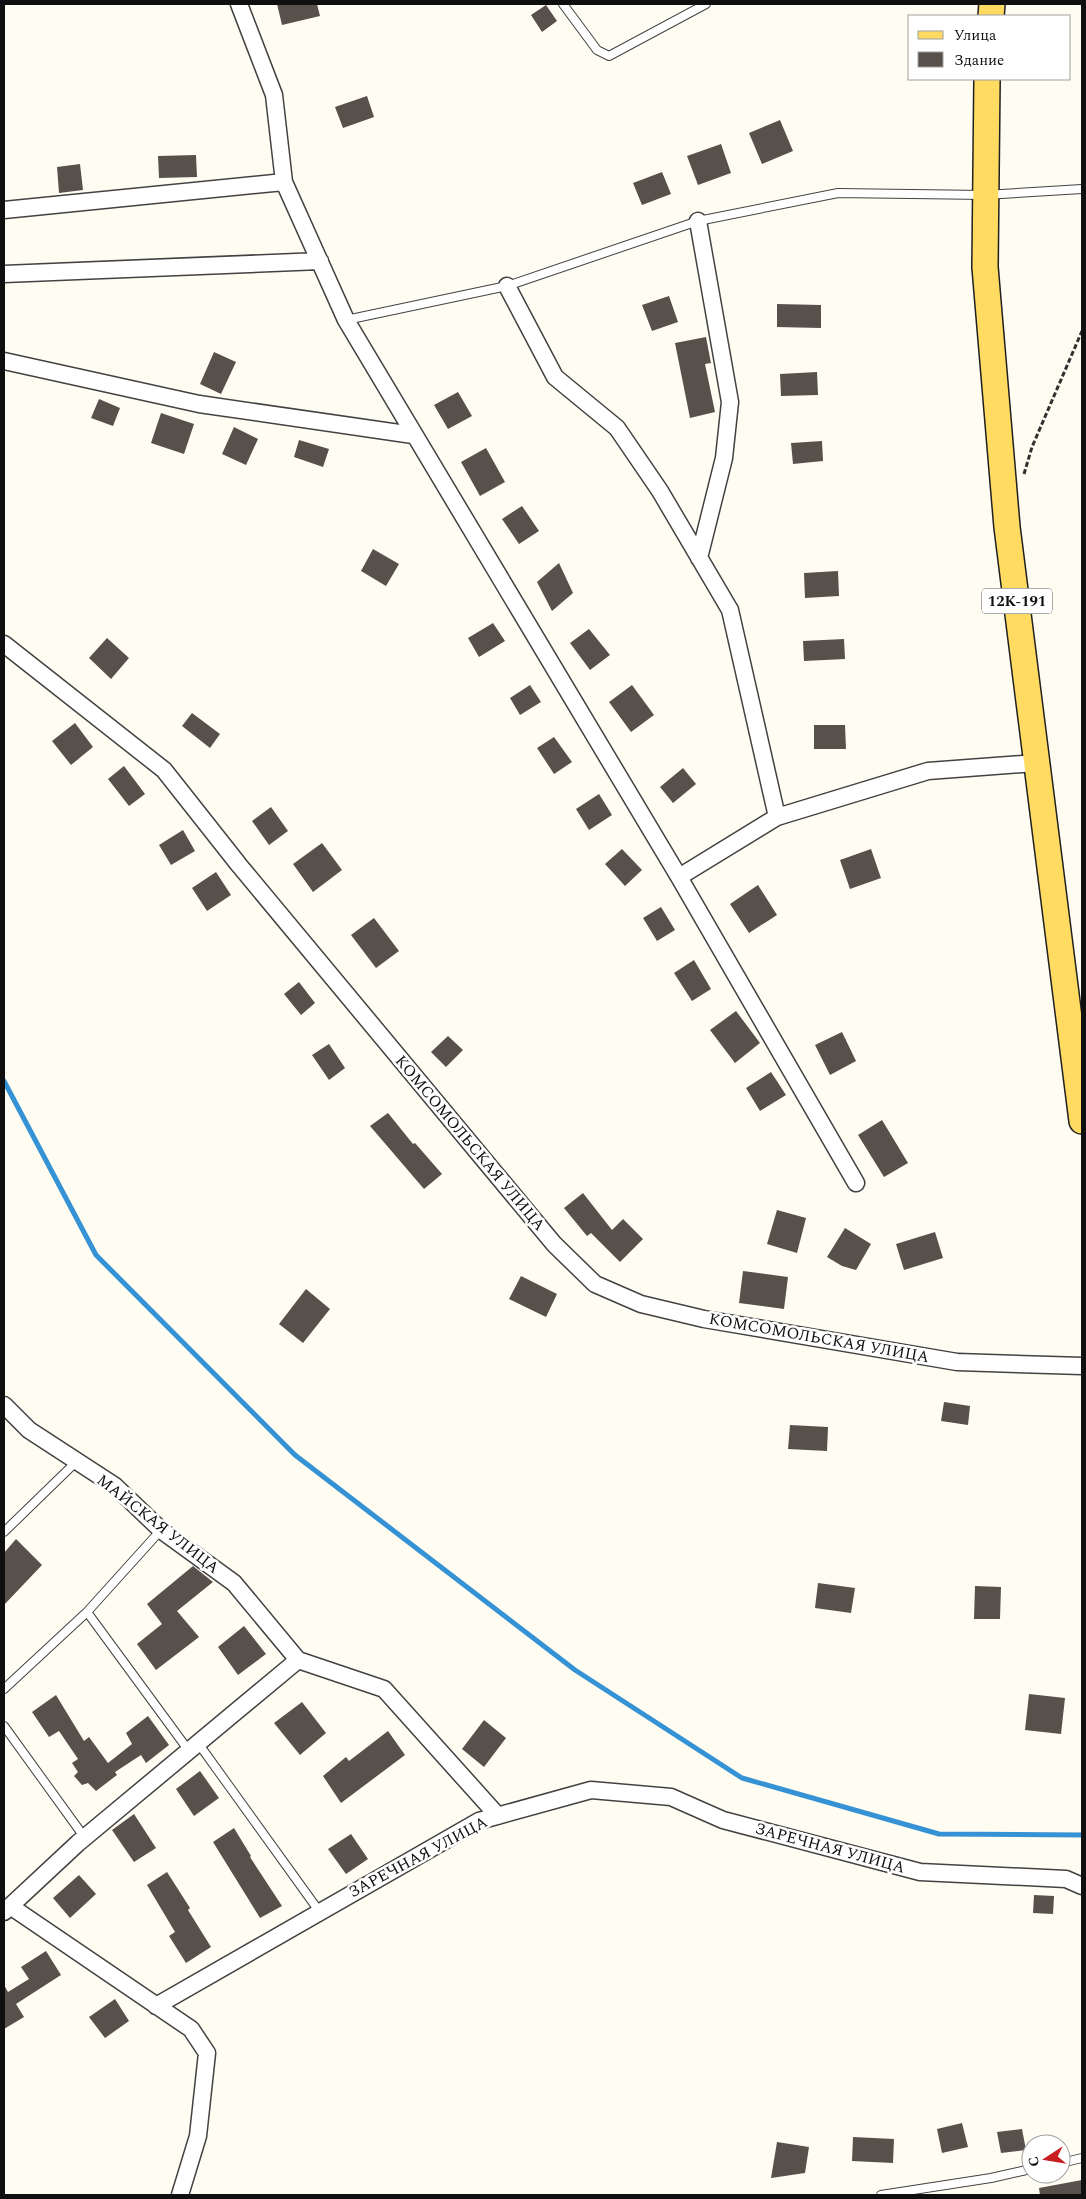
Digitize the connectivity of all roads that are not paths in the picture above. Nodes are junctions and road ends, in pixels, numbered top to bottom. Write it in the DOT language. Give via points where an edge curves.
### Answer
graph roads {
  1 [pos="239,4"];
  2 [pos="563,4"];
  3 [pos="706,4"];
  4 [pos="987,80"];
  5 [pos="284,182"];
  6 [pos="1082,189"];
  7 [pos="985,195"];
  8 [pos="4,210"];
  9 [pos="698,221"];
  10 [pos="320,261"];
  11 [pos="4,274"];
  12 [pos="507,286"];
  13 [pos="346,320"];
  14 [pos="4,361"];
  15 [pos="413,435"];
  16 [pos="699,558"];
  17 [pos="4,644"];
  18 [pos="1036,763"];
  19 [pos="777,817"];
  20 [pos="679,877"];
  21 [pos="1082,1121"];
  22 [pos="856,1183"];
  23 [pos="1082,1366"];
  24 [pos="4,1404"];
  25 [pos="76,1462"];
  26 [pos="161,1530"];
  27 [pos="4,1532"];
  28 [pos="87,1612"];
  29 [pos="298,1660"];
  30 [pos="4,1689"];
  31 [pos="4,1726"];
  32 [pos="194,1747"];
  33 [pos="498,1816"];
  34 [pos="85,1838"];
  35 [pos="1082,1886"];
  36 [pos="7,1909"];
  37 [pos="319,1911"];
  38 [pos="156,2006"];
  39 [pos="1021,2171"];
  40 [pos="180,2195"];
  41 [pos="881,2195"];
  1 -- 5 [label="street" via="274,95"];
  2 -- 3 [label="lane" via="597,50 609,56"];
  4 -- 7 [label="main road, 12К-191"];
  5 -- 8 [label="street"];
  5 -- 10 [label="street"];
  6 -- 7 [label="lane"];
  7 -- 9 [label="lane" via="838,193"];
  7 -- 18 [label="main road, 12К-191" via="985,267 1006,508"];
  9 -- 12 [label="lane"];
  9 -- 16 [label="street" via="730,402 724,458"];
  10 -- 11 [label="street"];
  10 -- 13 [label="street"];
  12 -- 13 [label="lane"];
  12 -- 16 [label="street" via="555,377 617,428"];
  13 -- 15 [label="street"];
  14 -- 15 [label="street" via="199,404"];
  15 -- 20 [label="street"];
  16 -- 19 [label="street" via="730,610"];
  17 -- 23 [label="street, КОМСОМОЛЬСКАЯ УЛИЦА" via="164,770 239,866 554,1244 595,1284 641,1304 704,1318 957,1362"];
  18 -- 19 [label="street" via="928,771"];
  18 -- 21 [label="main road, 12К-191"];
  19 -- 20 [label="street"];
  20 -- 22 [label="street"];
  24 -- 25 [label="street, МАЙСКАЯ УЛИЦА" via="29,1430"];
  25 -- 26 [label="street, МАЙСКАЯ УЛИЦА" via="115,1486"];
  25 -- 27 [label="lane"];
  26 -- 28 [label="lane"];
  26 -- 29 [label="street, МАЙСКАЯ УЛИЦА" via="234,1583"];
  28 -- 30 [label="lane"];
  28 -- 32 [label="lane"];
  29 -- 32 [label="street"];
  29 -- 33 [label="street" via="384,1689"];
  31 -- 34 [label="lane"];
  32 -- 34 [label="street"];
  32 -- 37 [label="lane"];
  33 -- 35 [label="street, ЗАРЕЧНАЯ УЛИЦА" via="591,1790 672,1797 723,1820 920,1872 1066,1880"];
  33 -- 37 [label="street, ЗАРЕЧНАЯ УЛИЦА" via="479,1821"];
  34 -- 36 [label="street"];
  36 -- 38 [label="street"];
  37 -- 38 [label="street, ЗАРЕЧНАЯ УЛИЦА"];
  38 -- 40 [label="street" via="191,2029 207,2053 198,2136"];
  39 -- 41 [label="lane"];
}
